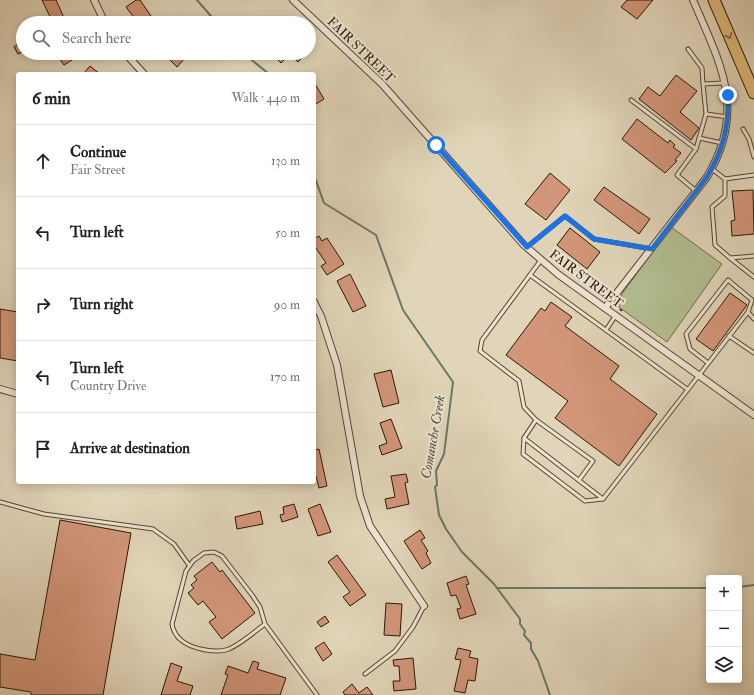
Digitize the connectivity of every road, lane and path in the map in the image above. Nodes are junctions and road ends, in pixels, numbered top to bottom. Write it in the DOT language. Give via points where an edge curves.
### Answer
graph roads {
  1 [pos="94,0"];
  2 [pos="293,0"];
  3 [pos="693,0"];
  4 [pos="714,0"];
  5 [pos="102,16"];
  6 [pos="310,16"];
  7 [pos="316,22"];
  8 [pos="688,49"];
  9 [pos="132,60"];
  10 [pos="142,72"];
  11 [pos="724,83"];
  12 [pos="703,84"];
  13 [pos="754,93"];
  14 [pos="631,100"];
  15 [pos="706,114"];
  16 [pos="729,117"];
  17 [pos="743,129"];
  18 [pos="699,138"];
  19 [pos="722,143"];
  20 [pos="696,149"];
  21 [pos="754,157"];
  22 [pos="712,169"];
  23 [pos="754,175"];
  24 [pos="725,179"];
  25 [pos="696,191"];
  26 [pos="527,247"];
  27 [pos="652,249"];
  28 [pos="754,256"];
  29 [pos="730,258"];
  30 [pos="541,260"];
  31 [pos="754,273"];
  32 [pos="749,274"];
  33 [pos="530,275"];
  34 [pos="754,277"];
  35 [pos="616,306"];
  36 [pos="316,307"];
  37 [pos="605,308"];
  38 [pos="622,311"];
  39 [pos="748,312"];
  40 [pos="616,316"];
  41 [pos="754,319"];
  42 [pos="606,330"];
  43 [pos="729,336"];
  44 [pos="754,354"];
  45 [pos="708,363"];
  46 [pos="698,375"];
  47 [pos="0,389"];
  48 [pos="687,390"];
  49 [pos="16,393"];
  50 [pos="753,412"];
  51 [pos="536,420"];
  52 [pos="524,438"];
  53 [pos="579,480"];
  54 [pos="603,499"];
  55 [pos="0,502"];
  56 [pos="189,565"];
  57 [pos="424,606"];
  58 [pos="265,624"];
  59 [pos="365,674"];
  60 [pos="317,695"];
  1 -- 5 [label="street"];
  2 -- 6 [label="street, FAIR STREET"];
  3 -- 11 [label="street" via="709,37"];
  4 -- 13 [label="highway, one-way"];
  7 -- 26 [label="street, FAIR STREET" via="382,84"];
  8 -- 12 [label="lane" via="702,68"];
  9 -- 10 [label="street"];
  11 -- 12 [label="lane"];
  11 -- 16 [label="street" via="728,95"];
  12 -- 15 [label="lane"];
  14 -- 20 [label="lane"];
  15 -- 16 [label="lane"];
  15 -- 18 [label="lane"];
  16 -- 19 [label="street"];
  17 -- 21 [label="lane" via="750,138"];
  18 -- 19 [label="lane"];
  18 -- 20 [label="lane"];
  19 -- 22 [label="street"];
  20 -- 25 [label="lane" via="677,175"];
  22 -- 24 [label="lane"];
  22 -- 25 [label="street"];
  23 -- 24 [label="lane"];
  24 -- 29 [label="lane" via="725,196 712,207 715,245"];
  25 -- 27 [label="street"];
  26 -- 27 [label="lane" via="565,216 594,239"];
  26 -- 30 [label="street, FAIR STREET"];
  27 -- 37 [label="street"];
  28 -- 29 [label="lane"];
  29 -- 32 [label="lane"];
  30 -- 33 [label="lane"];
  30 -- 37 [label="street, FAIR STREET"];
  31 -- 32 [label="lane"];
  32 -- 34 [label="lane"];
  33 -- 42 [label="lane"];
  33 -- 51 [label="lane" via="482,340 480,351 519,381 524,408"];
  35 -- 38 [label="path"];
  36 -- 57 [label="street" via="337,365 360,496 370,526"];
  37 -- 40 [label="street, FAIR STREET"];
  39 -- 41 [label="lane"];
  39 -- 43 [label="lane"];
  39 -- 45 [label="lane" via="752,300 728,280 686,334 690,349"];
  40 -- 42 [label="lane"];
  40 -- 46 [label="street, FAIR STREET"];
  42 -- 48 [label="lane"];
  43 -- 44 [label="lane"];
  43 -- 45 [label="lane"];
  45 -- 46 [label="lane"];
  46 -- 48 [label="lane"];
  46 -- 50 [label="street, FAIR STREET"];
  47 -- 49 [label="street"];
  48 -- 54 [label="lane"];
  51 -- 52 [label="lane"];
  51 -- 53 [label="lane" via="593,461"];
  52 -- 53 [label="lane"];
  52 -- 54 [label="lane" via="523,454 586,501"];
  53 -- 54 [label="lane"];
  55 -- 56 [label="lane" via="44,514 153,530 174,544"];
  56 -- 58 [label="lane" via="204,553 214,552 222,556 260,607"];
  56 -- 58 [label="lane" via="172,624 173,630 182,641 218,652 241,642"];
  57 -- 59 [label="lane" via="396,651"];
  58 -- 60 [label="lane"];
}
